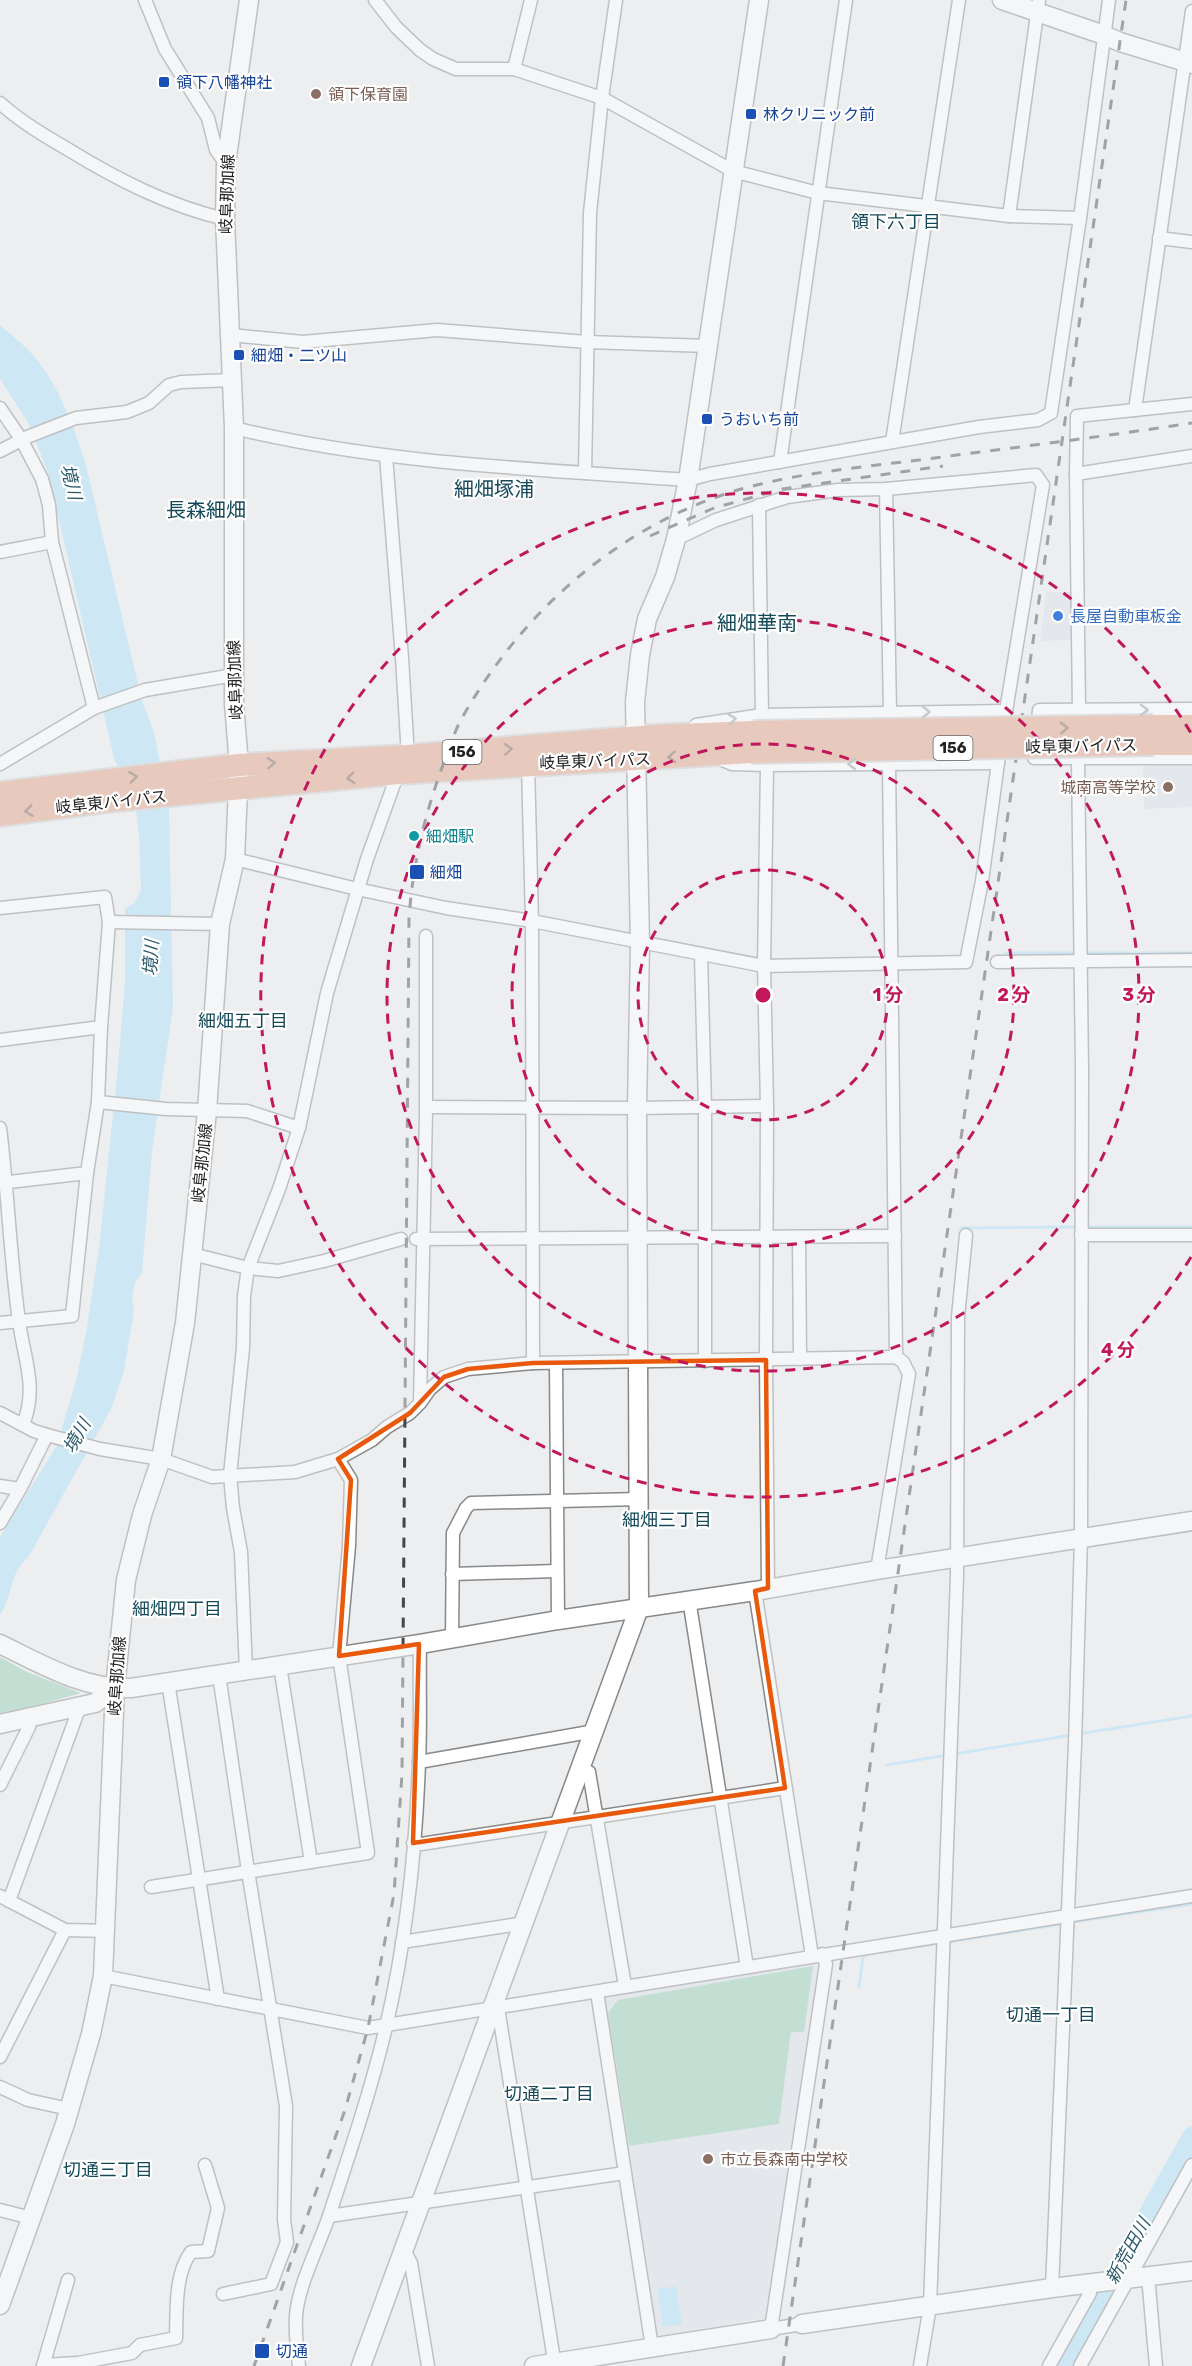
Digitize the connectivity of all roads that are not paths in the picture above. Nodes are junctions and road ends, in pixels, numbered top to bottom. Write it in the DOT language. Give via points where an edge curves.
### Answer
graph roads {
  1 [pos="145,0"];
  2 [pos="249,0"];
  3 [pos="375,0"];
  4 [pos="531,0"];
  5 [pos="616,0"];
  6 [pos="759,0"];
  7 [pos="846,0"];
  8 [pos="959,0"];
  9 [pos="1002,0"];
  10 [pos="1109,0"];
  11 [pos="1038,6"];
  12 [pos="1192,11"];
  13 [pos="1104,35"];
  14 [pos="1188,63"];
  15 [pos="514,69"];
  16 [pos="602,98"];
  17 [pos="0,103"];
  18 [pos="226,164"];
  19 [pos="733,171"];
  20 [pos="818,193"];
  21 [pos="928,205"];
  22 [pos="1009,216"];
  23 [pos="1080,218"];
  24 [pos="225,219"];
  25 [pos="1159,238"];
  26 [pos="1192,242"];
  27 [pos="230,335"];
  28 [pos="587,342"];
  29 [pos="708,346"];
  30 [pos="232,380"];
  31 [pos="1192,404"];
  32 [pos="0,408"];
  33 [pos="1135,410"];
  34 [pos="234,429"];
  35 [pos="24,438"];
  36 [pos="892,442"];
  37 [pos="0,451"];
  38 [pos="386,456"];
  39 [pos="1192,456"];
  40 [pos="780,462"];
  41 [pos="585,473"];
  42 [pos="1076,474"];
  43 [pos="688,480"];
  44 [pos="886,489"];
  45 [pos="759,505"];
  46 [pos="676,539"];
  47 [pos="52,542"];
  48 [pos="0,552"];
  49 [pos="234,675"];
  50 [pos="95,708"];
  51 [pos="1192,709"];
  52 [pos="1078,710"];
  53 [pos="1006,711"];
  54 [pos="890,713"];
  55 [pos="1192,726"];
  56 [pos="1154,735"];
  57 [pos="758,741"];
  58 [pos="1192,744"];
  59 [pos="642,745"];
  60 [pos="1192,758"];
  61 [pos="1078,759"];
  62 [pos="888,763"];
  63 [pos="998,763"];
  64 [pos="0,764"];
  65 [pos="403,764"];
  66 [pos="528,764"];
  67 [pos="239,765"];
  68 [pos="174,784"];
  69 [pos="238,789"];
  70 [pos="98,792"];
  71 [pos="0,793"];
  72 [pos="0,815"];
  73 [pos="235,859"];
  74 [pos="357,890"];
  75 [pos="0,908"];
  76 [pos="532,921"];
  77 [pos="109,922"];
  78 [pos="220,924"];
  79 [pos="426,936"];
  80 [pos="640,944"];
  81 [pos="701,955"];
  82 [pos="1192,960"];
  83 [pos="1080,961"];
  84 [pos="997,962"];
  85 [pos="890,963"];
  86 [pos="764,966"];
  87 [pos="101,1027"];
  88 [pos="0,1040"];
  89 [pos="98,1102"];
  90 [pos="767,1106"];
  91 [pos="426,1107"];
  92 [pos="532,1107"];
  93 [pos="705,1107"];
  94 [pos="637,1108"];
  95 [pos="207,1111"];
  96 [pos="0,1128"];
  97 [pos="299,1128"];
  98 [pos="87,1173"];
  99 [pos="3,1183"];
  100 [pos="966,1235"];
  101 [pos="1081,1235"];
  102 [pos="1192,1235"];
  103 [pos="895,1236"];
  104 [pos="799,1237"];
  105 [pos="638,1238"];
  106 [pos="703,1238"];
  107 [pos="766,1238"];
  108 [pos="401,1239"];
  109 [pos="421,1239"];
  110 [pos="532,1239"];
  111 [pos="192,1254"];
  112 [pos="248,1268"];
  113 [pos="19,1321"];
  114 [pos="0,1323"];
  115 [pos="896,1357"];
  116 [pos="800,1359"];
  117 [pos="766,1360"];
  118 [pos="705,1361"];
  119 [pos="639,1362"];
  120 [pos="533,1363"];
  121 [pos="556,1363"];
  122 [pos="420,1403"];
  123 [pos="0,1413"];
  124 [pos="24,1425"];
  125 [pos="50,1436"];
  126 [pos="338,1459"];
  127 [pos="161,1460"];
  128 [pos="230,1475"];
  129 [pos="0,1486"];
  130 [pos="20,1489"];
  131 [pos="640,1498"];
  132 [pos="557,1501"];
  133 [pos="1192,1521"];
  134 [pos="0,1523"];
  135 [pos="1081,1539"];
  136 [pos="957,1559"];
  137 [pos="877,1570"];
  138 [pos="557,1571"];
  139 [pos="452,1574"];
  140 [pos="761,1590"];
  141 [pos="689,1599"];
  142 [pos="639,1608"];
  143 [pos="558,1620"];
  144 [pos="452,1638"];
  145 [pos="0,1644"];
  146 [pos="420,1644"];
  147 [pos="339,1656"];
  148 [pos="280,1666"];
  149 [pos="246,1671"];
  150 [pos="219,1675"];
  151 [pos="168,1682"];
  152 [pos="115,1688"];
  153 [pos="80,1706"];
  154 [pos="31,1717"];
  155 [pos="0,1724"];
  156 [pos="595,1731"];
  157 [pos="419,1762"];
  158 [pos="581,1769"];
  159 [pos="0,1785"];
  160 [pos="785,1788"];
  161 [pos="719,1798"];
  162 [pos="596,1815"];
  163 [pos="561,1823"];
  164 [pos="413,1843"];
  165 [pos="311,1862"];
  166 [pos="248,1871"];
  167 [pos="198,1879"];
  168 [pos="151,1887"];
  169 [pos="1192,1888"];
  170 [pos="1192,1897"];
  171 [pos="4,1899"];
  172 [pos="1066,1917"];
  173 [pos="525,1923"];
  174 [pos="65,1930"];
  175 [pos="107,1931"];
  176 [pos="943,1936"];
  177 [pos="402,1942"];
  178 [pos="817,1955"];
  179 [pos="747,1967"];
  180 [pos="103,1976"];
  181 [pos="625,1986"];
  182 [pos="597,1992"];
  183 [pos="217,1999"];
  184 [pos="493,2008"];
  185 [pos="269,2009"];
  186 [pos="386,2025"];
  187 [pos="0,2057"];
  188 [pos="0,2087"];
  189 [pos="69,2109"];
  190 [pos="205,2165"];
  191 [pos="1192,2166"];
  192 [pos="626,2174"];
  193 [pos="527,2187"];
  194 [pos="421,2203"];
  195 [pos="0,2210"];
  196 [pos="329,2216"];
  197 [pos="31,2218"];
  198 [pos="404,2250"];
  199 [pos="1192,2271"];
  200 [pos="1134,2277"];
  201 [pos="68,2280"];
  202 [pos="1094,2282"];
  203 [pos="1052,2288"];
  204 [pos="223,2294"];
  205 [pos="0,2305"];
  206 [pos="930,2306"];
  207 [pos="802,2324"];
  208 [pos="771,2328"];
  209 [pos="652,2347"];
  210 [pos="555,2364"];
  211 [pos="43,2366"];
  212 [pos="299,2366"];
  213 [pos="361,2366"];
  214 [pos="428,2366"];
  215 [pos="534,2366"];
  216 [pos="920,2366"];
  217 [pos="1049,2366"];
  218 [pos="1080,2366"];
  219 [pos="1156,2366"];
  1 -- 18 [label="street" via="165,49 208,118 216,150"];
  2 -- 18 [label="street, 岐阜那加線"];
  3 -- 15 [label="street" via="396,27 433,59 456,69"];
  4 -- 15 [label="street"];
  5 -- 16 [label="street"];
  6 -- 19 [label="street"];
  7 -- 20 [label="street"];
  8 -- 21 [label="street"];
  9 -- 11 [label="street"];
  10 -- 13 [label="street"];
  11 -- 13 [label="street"];
  11 -- 22 [label="street"];
  12 -- 14 [label="street"];
  13 -- 14 [label="street"];
  13 -- 23 [label="street"];
  14 -- 25 [label="street"];
  15 -- 16 [label="street"];
  16 -- 19 [label="street"];
  16 -- 28 [label="street" via="590,213"];
  17 -- 24 [label="street" via="46,136 139,188 192,211"];
  18 -- 24 [label="street, 岐阜那加線"];
  19 -- 20 [label="street"];
  19 -- 29 [label="street"];
  20 -- 21 [label="street"];
  20 -- 40 [label="street"];
  21 -- 22 [label="street"];
  21 -- 36 [label="street"];
  22 -- 23 [label="street"];
  23 -- 36 [label="street" via="1051,413 1038,420"];
  24 -- 27 [label="street, 岐阜那加線"];
  25 -- 26 [label="street"];
  25 -- 33 [label="street"];
  27 -- 28 [label="street" via="303,342 437,330"];
  27 -- 30 [label="street, 岐阜那加線"];
  28 -- 29 [label="street"];
  28 -- 41 [label="street"];
  29 -- 43 [label="street"];
  30 -- 34 [label="street, 岐阜那加線"];
  30 -- 35 [label="street" via="169,385 149,403 127,412 76,418"];
  31 -- 33 [label="street"];
  32 -- 35 [label="street"];
  33 -- 42 [label="street" via="1077,416"];
  34 -- 38 [label="street"];
  34 -- 49 [label="street, 岐阜那加線"];
  35 -- 37 [label="street"];
  35 -- 47 [label="street" via="42,479"];
  36 -- 40 [label="street"];
  38 -- 41 [label="street"];
  38 -- 65 [label="street"];
  39 -- 42 [label="street"];
  40 -- 43 [label="street"];
  41 -- 43 [label="street"];
  42 -- 52 [label="street"];
  43 -- 46 [label="street"];
  44 -- 45 [label="street" via="828,491"];
  44 -- 53 [label="street" via="1036,475 1042,485"];
  44 -- 54 [label="street"];
  45 -- 46 [label="street"];
  45 -- 57 [label="street"];
  46 -- 59 [label="street" via="647,620 640,655 635,702"];
  47 -- 48 [label="street"];
  47 -- 50 [label="street"];
  49 -- 50 [label="street" via="145,690"];
  49 -- 67 [label="street, 岐阜那加線"];
  50 -- 64 [label="street"];
  52 -- 51 [label="street, one-way"];
  52 -- 61 [label="street" via="1039,710 1034,758"];
  54 -- 53 [label="street, one-way"];
  53 -- 63 [label="street"];
  54 -- 57 [label="street"];
  55 -- 56 [label="highway, 岐阜東バイパス / 156"];
  56 -- 57 [label="highway, 岐阜東バイパス / 156, bridge"];
  56 -- 58 [label="highway, 岐阜東バイパス / 156"];
  59 -- 57 [label="highway, 岐阜東バイパス / 156, one-way"];
  57 -- 59 [label="highway, 岐阜東バイパス / 156, one-way" via="712,754"];
  62 -- 57 [label="street, one-way"];
  57 -- 86 [label="street"];
  65 -- 59 [label="highway, 岐阜東バイパス / 156, one-way"];
  59 -- 66 [label="highway, 岐阜東バイパス / 156"];
  59 -- 80 [label="street"];
  60 -- 61 [label="street"];
  61 -- 83 [label="street"];
  62 -- 63 [label="street"];
  62 -- 85 [label="street"];
  63 -- 85 [label="street" via="966,962"];
  65 -- 66 [label="highway, 岐阜東バイパス / 156"];
  67 -- 65 [label="highway, 岐阜東バイパス / 156, one-way"];
  65 -- 69 [label="highway, 岐阜東バイパス / 156, one-way"];
  65 -- 74 [label="street"];
  66 -- 76 [label="street"];
  67 -- 68 [label="highway, 岐阜東バイパス / 156"];
  67 -- 69 [label="street, 岐阜那加線"];
  68 -- 69 [label="highway, 岐阜東バイパス / 156"];
  68 -- 70 [label="highway, 岐阜東バイパス / 156"];
  69 -- 73 [label="street, 岐阜那加線"];
  70 -- 71 [label="highway, 岐阜東バイパス / 156"];
  70 -- 72 [label="highway, 岐阜東バイパス / 156, one-way"];
  73 -- 74 [label="street"];
  73 -- 78 [label="street, 岐阜那加線"];
  74 -- 76 [label="street"];
  74 -- 97 [label="street" via="320,1022"];
  75 -- 77 [label="street" via="105,897"];
  76 -- 80 [label="street"];
  76 -- 92 [label="street"];
  77 -- 78 [label="street"];
  77 -- 87 [label="street"];
  78 -- 95 [label="street, 岐阜那加線"];
  79 -- 91 [label="street"];
  80 -- 81 [label="street"];
  80 -- 94 [label="street"];
  81 -- 86 [label="street"];
  81 -- 93 [label="street"];
  82 -- 83 [label="street"];
  83 -- 84 [label="street"];
  83 -- 101 [label="street"];
  85 -- 86 [label="street"];
  85 -- 103 [label="street"];
  86 -- 90 [label="street"];
  87 -- 88 [label="street"];
  87 -- 89 [label="street"];
  89 -- 95 [label="street"];
  89 -- 98 [label="street"];
  90 -- 93 [label="street"];
  90 -- 107 [label="street"];
  91 -- 92 [label="street"];
  91 -- 109 [label="street"];
  92 -- 94 [label="street"];
  92 -- 110 [label="street"];
  93 -- 94 [label="street"];
  93 -- 106 [label="street"];
  94 -- 105 [label="street"];
  95 -- 97 [label="street" via="247,1111"];
  95 -- 111 [label="street, 岐阜那加線"];
  96 -- 99 [label="street"];
  97 -- 112 [label="street"];
  98 -- 99 [label="street"];
  98 -- 113 [label="street" via="72,1316"];
  99 -- 113 [label="street"];
  100 -- 136 [label="street" via="958,1317"];
  101 -- 102 [label="street"];
  101 -- 135 [label="street"];
  103 -- 104 [label="street"];
  103 -- 115 [label="street"];
  104 -- 107 [label="street"];
  104 -- 116 [label="street"];
  105 -- 106 [label="street"];
  105 -- 110 [label="street"];
  105 -- 119 [label="street"];
  106 -- 107 [label="street"];
  106 -- 118 [label="street"];
  107 -- 117 [label="street"];
  108 -- 112 [label="street" via="278,1270"];
  109 -- 110 [label="street"];
  109 -- 122 [label="street"];
  110 -- 120 [label="street"];
  111 -- 112 [label="street"];
  111 -- 127 [label="street, 岐阜那加線" via="185,1323"];
  112 -- 128 [label="street"];
  113 -- 114 [label="street"];
  113 -- 124 [label="street" via="31,1390"];
  115 -- 116 [label="street"];
  115 -- 137 [label="street" via="909,1374"];
  116 -- 117 [label="street"];
  117 -- 118 [label="street"];
  117 -- 140 [label="street"];
  118 -- 119 [label="street"];
  119 -- 121 [label="street"];
  119 -- 131 [label="street"];
  120 -- 121 [label="street"];
  120 -- 122 [label="street" via="468,1369 444,1377"];
  121 -- 132 [label="street"];
  122 -- 126 [label="street" via="372,1440"];
  123 -- 124 [label="street"];
  124 -- 125 [label="street"];
  125 -- 127 [label="street"];
  125 -- 130 [label="street"];
  126 -- 128 [label="street" via="295,1472"];
  126 -- 147 [label="street" via="351,1480"];
  127 -- 128 [label="street" via="212,1477"];
  127 -- 152 [label="street, 岐阜那加線" via="126,1580"];
  128 -- 149 [label="street" via="242,1552"];
  129 -- 130 [label="street"];
  130 -- 134 [label="street"];
  131 -- 132 [label="street"];
  131 -- 142 [label="street"];
  132 -- 138 [label="street"];
  132 -- 139 [label="street" via="471,1503 453,1533"];
  133 -- 135 [label="street"];
  135 -- 136 [label="street"];
  135 -- 172 [label="street"];
  136 -- 137 [label="street"];
  136 -- 176 [label="street"];
  137 -- 140 [label="street"];
  138 -- 139 [label="street"];
  138 -- 143 [label="street"];
  139 -- 144 [label="street"];
  140 -- 141 [label="street"];
  140 -- 160 [label="street"];
  141 -- 142 [label="street"];
  141 -- 161 [label="street"];
  142 -- 143 [label="street"];
  142 -- 156 [label="street"];
  143 -- 144 [label="street"];
  144 -- 146 [label="street"];
  145 -- 152 [label="street" via="55,1671"];
  146 -- 147 [label="street"];
  146 -- 157 [label="street"];
  147 -- 148 [label="street"];
  147 -- 165 [label="street" via="368,1853"];
  148 -- 149 [label="street"];
  148 -- 165 [label="street"];
  149 -- 150 [label="street"];
  150 -- 151 [label="street"];
  150 -- 166 [label="street"];
  151 -- 152 [label="street"];
  151 -- 167 [label="street"];
  152 -- 153 [label="street" via="94,1703"];
  152 -- 175 [label="street, 岐阜那加線"];
  153 -- 154 [label="street"];
  153 -- 171 [label="street"];
  154 -- 155 [label="street"];
  154 -- 159 [label="street"];
  156 -- 157 [label="street"];
  156 -- 158 [label="street"];
  157 -- 164 [label="street"];
  158 -- 162 [label="street" via="589,1772"];
  158 -- 163 [label="street"];
  160 -- 161 [label="street"];
  160 -- 178 [label="street"];
  161 -- 162 [label="street"];
  161 -- 179 [label="street"];
  162 -- 163 [label="street"];
  162 -- 181 [label="street"];
  163 -- 164 [label="street"];
  163 -- 173 [label="street"];
  164 -- 177 [label="street"];
  165 -- 166 [label="street"];
  166 -- 167 [label="street"];
  166 -- 185 [label="street"];
  167 -- 168 [label="street"];
  167 -- 183 [label="street"];
  169 -- 170 [label="street"];
  170 -- 172 [label="street"];
  171 -- 174 [label="street"];
  172 -- 176 [label="street"];
  172 -- 203 [label="street"];
  173 -- 177 [label="street"];
  173 -- 184 [label="street"];
  174 -- 175 [label="street"];
  174 -- 187 [label="street"];
  175 -- 180 [label="street, 岐阜那加線"];
  176 -- 178 [label="street"];
  176 -- 206 [label="street"];
  177 -- 186 [label="street"];
  178 -- 179 [label="street"];
  178 -- 208 [label="street" via="826,1964"];
  179 -- 181 [label="street"];
  180 -- 183 [label="street"];
  180 -- 189 [label="street, 岐阜那加線"];
  181 -- 182 [label="street"];
  182 -- 184 [label="street"];
  182 -- 192 [label="street"];
  183 -- 185 [label="street"];
  184 -- 186 [label="street"];
  184 -- 193 [label="street" via="499,2014"];
  184 -- 194 [label="street"];
  185 -- 186 [label="street" via="368,2028"];
  185 -- 204 [label="street" via="286,2106 287,2242 271,2284"];
  186 -- 196 [label="street"];
  188 -- 189 [label="street" via="28,2100"];
  189 -- 197 [label="street, 岐阜那加線"];
  190 -- 211 [label="street" via="218,2208 208,2251 191,2252 184,2262 176,2338 140,2345 132,2353"];
  191 -- 200 [label="street"];
  192 -- 193 [label="street"];
  192 -- 209 [label="street"];
  193 -- 194 [label="street"];
  193 -- 210 [label="street"];
  194 -- 196 [label="street"];
  194 -- 198 [label="street"];
  195 -- 197 [label="street"];
  196 -- 212 [label="street" via="299,2299"];
  197 -- 205 [label="street, 岐阜那加線"];
  198 -- 213 [label="street"];
  198 -- 214 [label="street" via="411,2263"];
  199 -- 200 [label="street"];
  200 -- 202 [label="street"];
  200 -- 218 [label="street"];
  200 -- 219 [label="street"];
  201 -- 211 [label="street"];
  202 -- 203 [label="street"];
  202 -- 217 [label="street"];
  203 -- 206 [label="street"];
  206 -- 207 [label="street"];
  206 -- 216 [label="street"];
  207 -- 208 [label="street"];
  208 -- 209 [label="street"];
  209 -- 210 [label="street"];
  210 -- 215 [label="street"];
}
